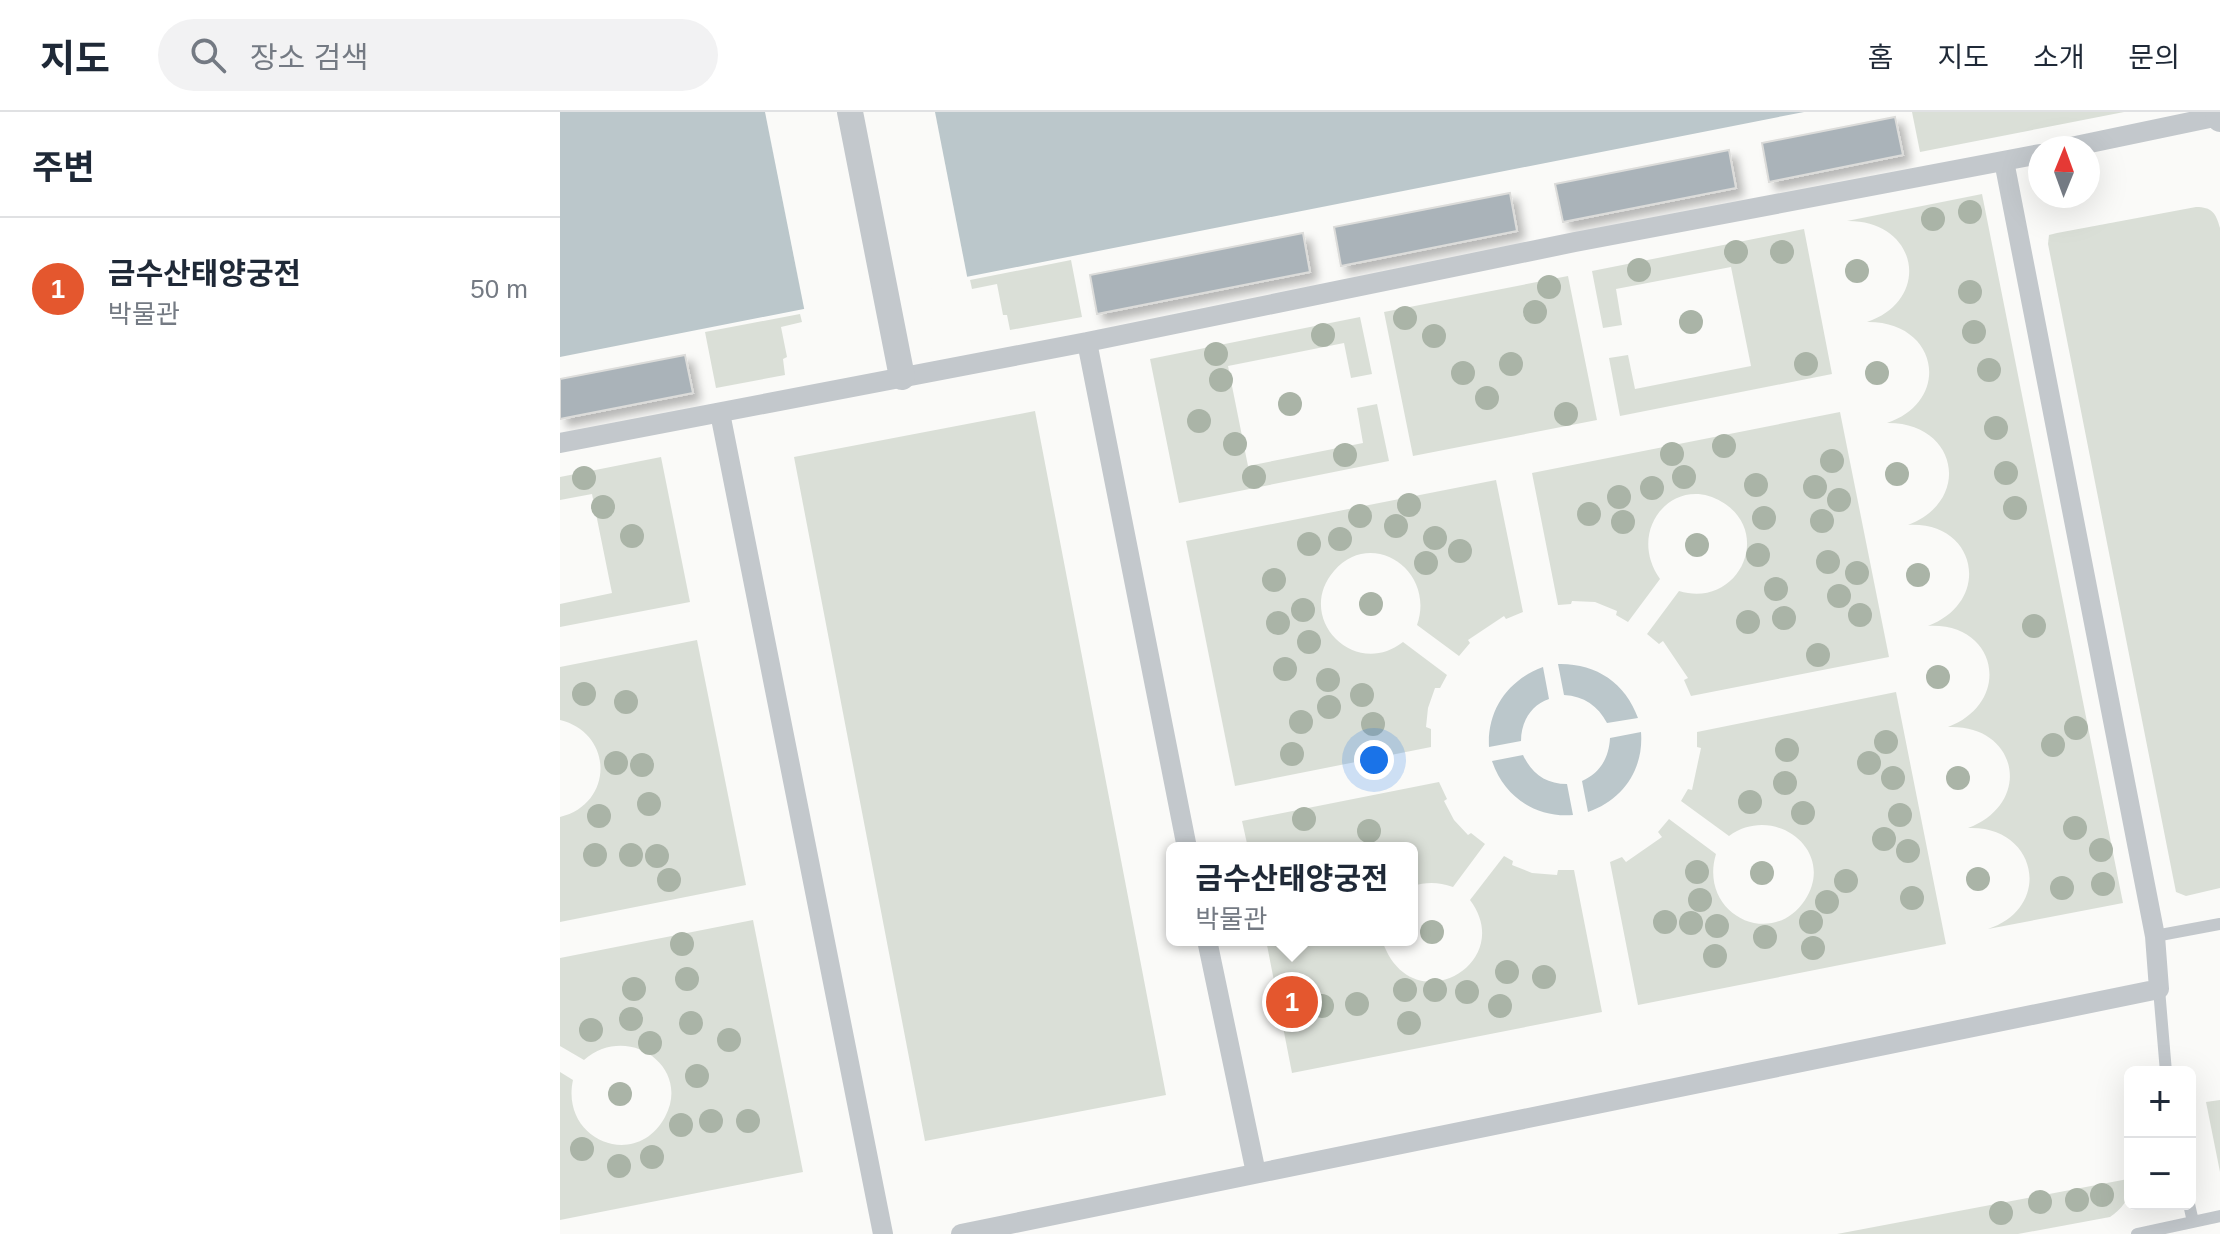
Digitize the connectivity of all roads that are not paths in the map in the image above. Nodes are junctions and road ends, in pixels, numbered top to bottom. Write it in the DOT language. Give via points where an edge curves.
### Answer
graph roads {
  1 [pos="850,112"];
  2 [pos="2219,116"];
  3 [pos="2100,141"];
  4 [pos="2028,156"];
  5 [pos="2004,161"];
  6 [pos="1087,342"];
  7 [pos="902,377"];
  8 [pos="720,413"];
  9 [pos="560,443"];
  10 [pos="1186,842"];
  11 [pos="2220,924"];
  12 [pos="2155,936"];
  13 [pos="1208,946"];
  14 [pos="2159,989"];
  15 [pos="2165,1066"];
  16 [pos="1256,1173"];
  17 [pos="2190,1210"];
  18 [pos="2220,1216"];
  19 [pos="2193,1222"];
  20 [pos="883,1234"];
  21 [pos="961,1234"];
  22 [pos="2137,1234"];
  1 -- 7 [label="street"];
  2 -- 3 [label="street"];
  4 -- 5 [label="street"];
  5 -- 6 [label="street"];
  5 -- 12 [label="street"];
  6 -- 7 [label="street"];
  6 -- 10 [label="street"];
  7 -- 8 [label="street"];
  8 -- 9 [label="street"];
  8 -- 20 [label="street"];
  11 -- 12 [label="lane"];
  12 -- 14 [label="street"];
  13 -- 16 [label="street"];
  14 -- 15 [label="lane"];
  14 -- 16 [label="street"];
  16 -- 21 [label="street"];
  17 -- 19 [label="lane"];
  18 -- 19 [label="lane"];
  19 -- 22 [label="lane"];
}
